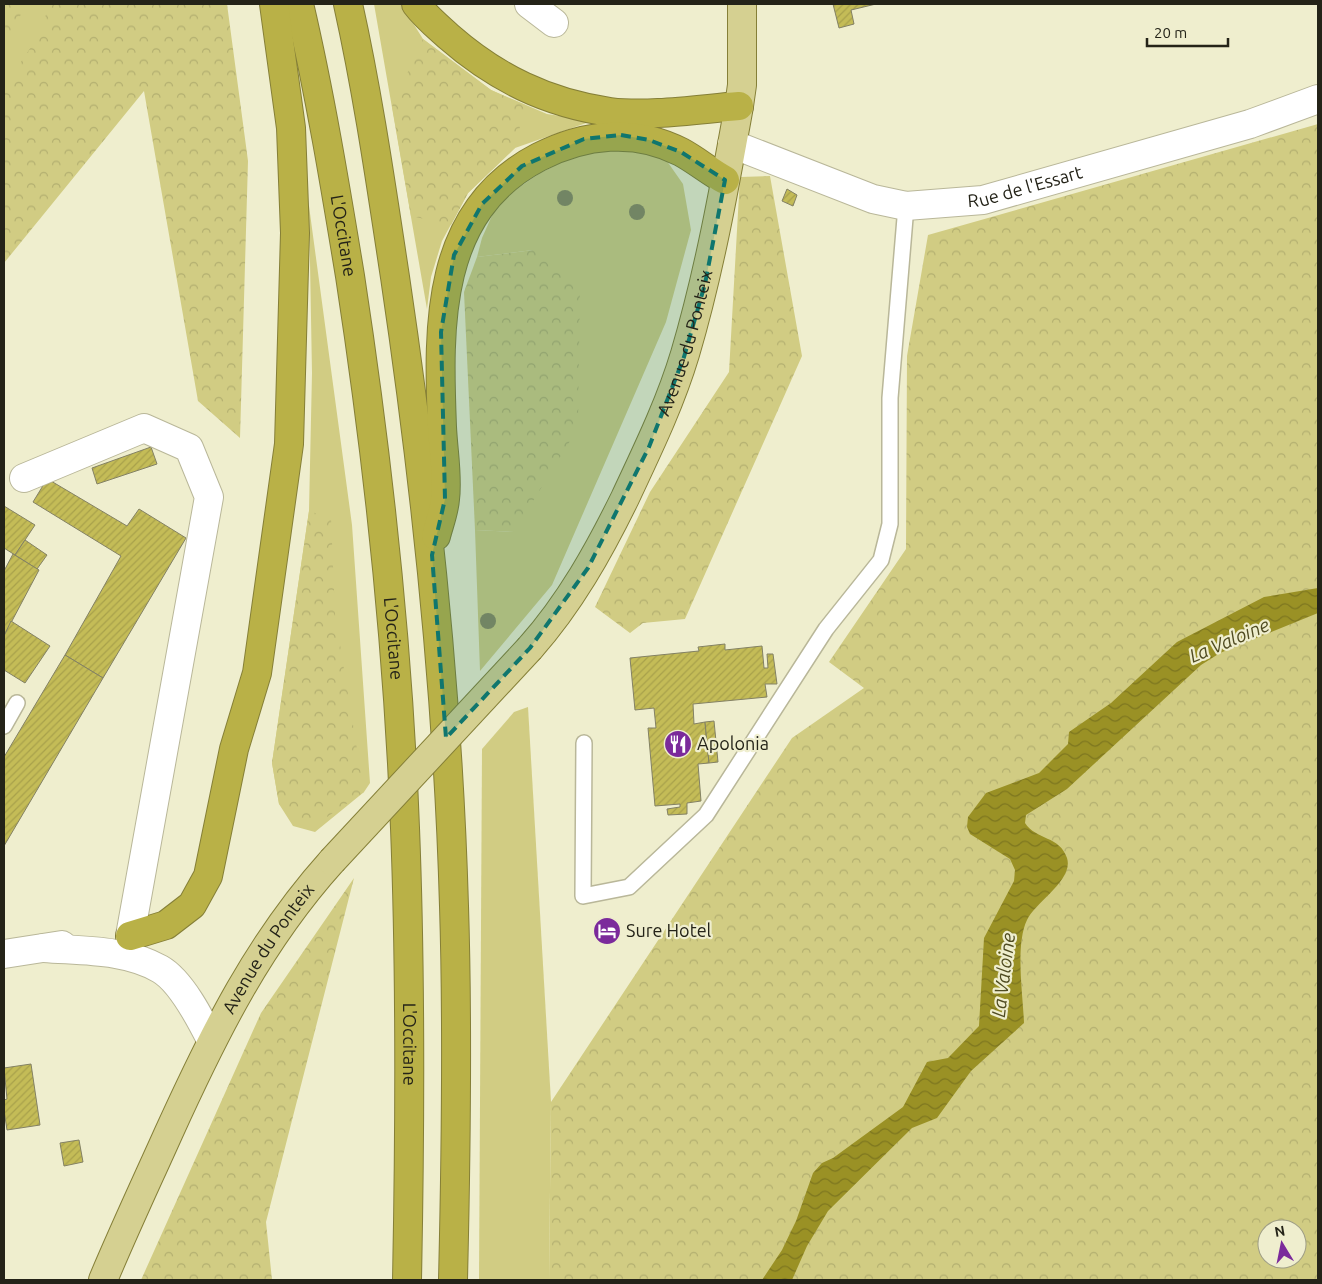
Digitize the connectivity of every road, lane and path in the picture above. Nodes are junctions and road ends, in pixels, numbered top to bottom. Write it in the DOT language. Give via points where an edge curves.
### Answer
graph roads {
  1 [pos="274,4"];
  2 [pos="298,4"];
  3 [pos="348,4"];
  4 [pos="416,4"];
  5 [pos="529,4"];
  6 [pos="742,4"];
  7 [pos="554,22"];
  8 [pos="1318,99"];
  9 [pos="739,106"];
  10 [pos="732,144"];
  11 [pos="725,180"];
  12 [pos="906,206"];
  13 [pos="24,478"];
  14 [pos="432,555"];
  15 [pos="17,703"];
  16 [pos="4,726"];
  17 [pos="584,743"];
  18 [pos="130,936"];
  19 [pos="44,948"];
  20 [pos="4,954"];
  21 [pos="211,1040"];
  22 [pos="103,1280"];
  23 [pos="407,1280"];
  24 [pos="454,1280"];
  1 -- 18 [label="highway" via="291,128 295,233 289,444 257,673 234,749 208,876 192,905 166,925"];
  2 -- 23 [label="highway, L'Occitane" via="337,195 360,342 392,626 406,847"];
  3 -- 14 [label="highway" via="371,120 417,422"];
  4 -- 9 [label="highway" via="476,60 520,87 574,105 612,112"];
  5 -- 7 [label="street"];
  6 -- 9 [label="main road, Avenue du Ponteix"];
  8 -- 12 [label="street, Rue de l'Essart" via="1250,124 983,200"];
  9 -- 10 [label="main road, Avenue du Ponteix"];
  10 -- 11 [label="main road, Avenue du Ponteix"];
  10 -- 12 [label="street, Rue de l'Essart" via="873,199"];
  11 -- 14 [label="highway" via="680,152 648,140 612,136 584,139 550,151 522,166 482,204 454,255 440,332 446,499"];
  11 -- 21 [label="main road, Avenue du Ponteix, bridge" via="705,284 684,356 649,447 588,568 530,648 303,893 248,973"];
  12 -- 17 [label="lane" via="890,398 890,524 881,560 826,630 706,815 629,887 583,896"];
  13 -- 18 [label="street" via="144,428 189,448 209,497"];
  14 -- 24 [label="highway" via="454,905"];
  15 -- 16 [label="lane"];
  18 -- 19 [label="street"];
  19 -- 20 [label="street"];
  19 -- 21 [label="street" via="126,955 161,969 186,995"];
  21 -- 22 [label="main road, Avenue du Ponteix"];
}
